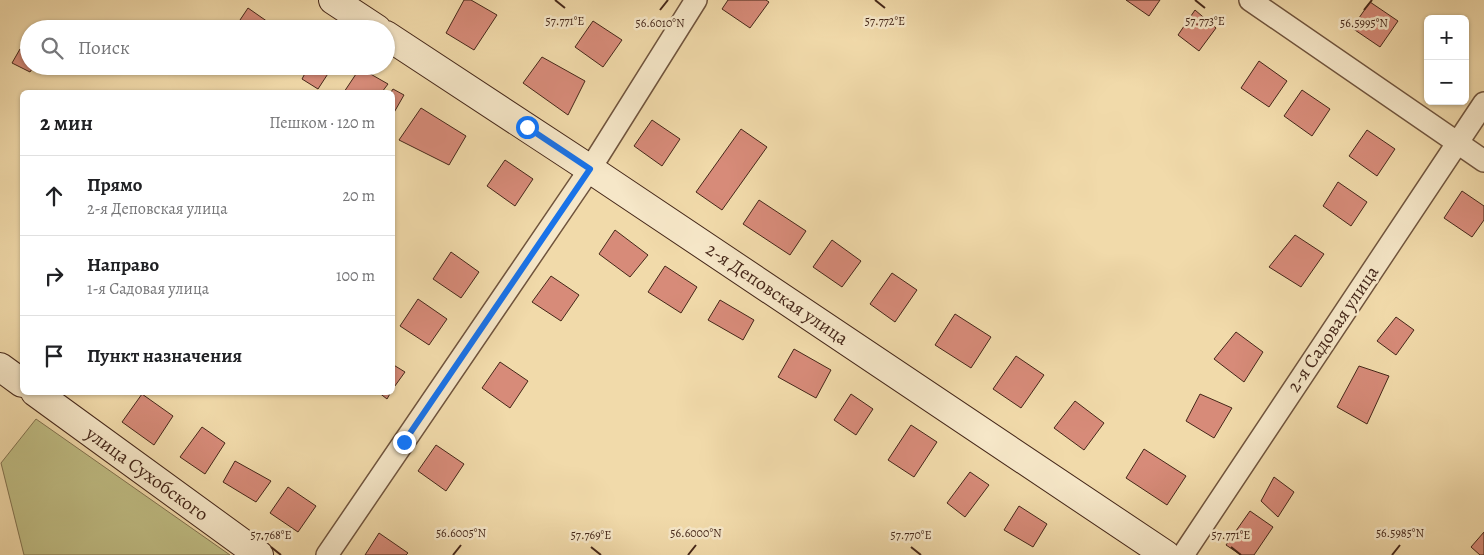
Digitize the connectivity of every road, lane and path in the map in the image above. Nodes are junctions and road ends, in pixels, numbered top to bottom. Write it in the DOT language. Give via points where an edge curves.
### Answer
graph roads {
  1 [pos="334,0"];
  2 [pos="696,0"];
  3 [pos="1250,0"];
  4 [pos="364,20"];
  5 [pos="395,41"];
  6 [pos="1484,102"];
  7 [pos="1457,143"];
  8 [pos="1484,161"];
  9 [pos="590,169"];
  10 [pos="0,367"];
  11 [pos="20,382"];
  12 [pos="39,395"];
  13 [pos="259,555"];
  14 [pos="327,555"];
  15 [pos="1166,555"];
  16 [pos="1183,555"];
  1 -- 4 [label="street"];
  2 -- 9 [label="street"];
  3 -- 7 [label="street"];
  5 -- 9 [label="street, 2-я Деповская улица"];
  6 -- 7 [label="street, 2-я Садовая улица"];
  7 -- 8 [label="street"];
  7 -- 16 [label="street, 2-я Садовая улица"];
  9 -- 14 [label="street"];
  9 -- 15 [label="street, 2-я Деповская улица"];
  10 -- 11 [label="street"];
  12 -- 13 [label="street, улица Сухобского"];
}
